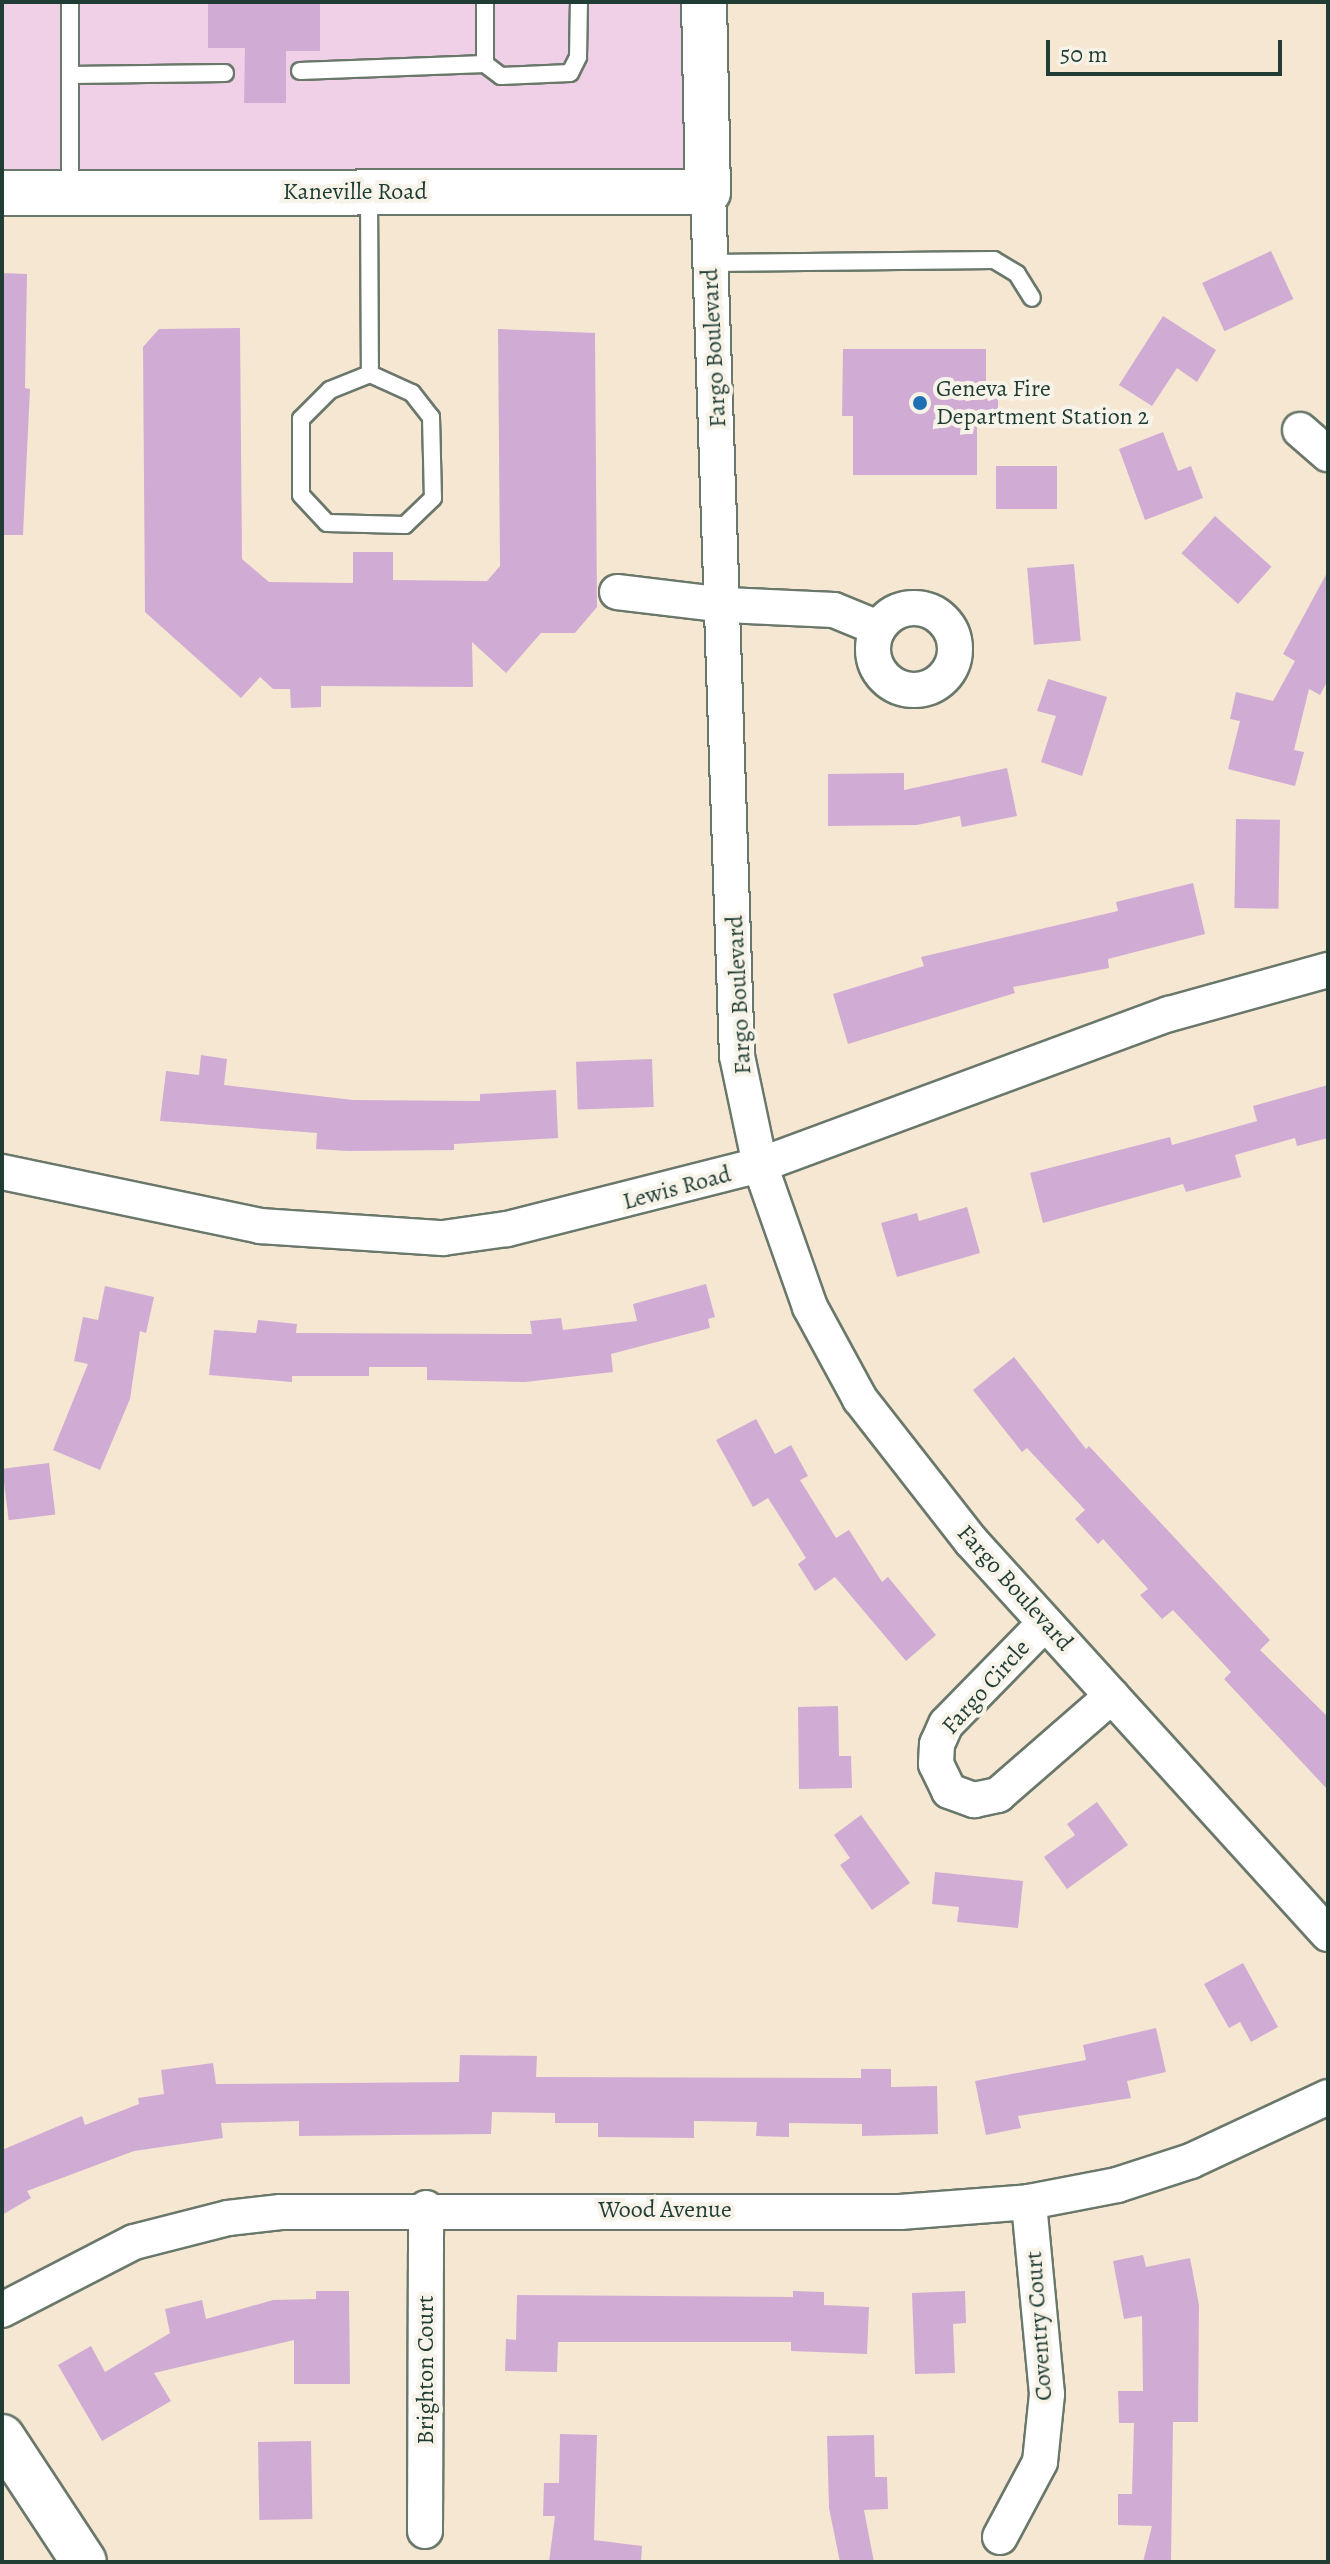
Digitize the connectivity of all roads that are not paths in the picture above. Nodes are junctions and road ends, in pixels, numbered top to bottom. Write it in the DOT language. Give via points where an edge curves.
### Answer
graph roads {
  1 [pos="70,2"];
  2 [pos="485,2"];
  3 [pos="579,2"];
  4 [pos="704,2"];
  5 [pos="485,64"];
  6 [pos="300,71"];
  7 [pos="225,73"];
  8 [pos="70,75"];
  9 [pos="369,192"];
  10 [pos="708,192"];
  11 [pos="2,193"];
  12 [pos="70,193"];
  13 [pos="711,263"];
  14 [pos="1032,298"];
  15 [pos="370,374"];
  16 [pos="1300,430"];
  17 [pos="1328,454"];
  18 [pos="617,592"];
  19 [pos="726,605"];
  20 [pos="878,628"];
  21 [pos="1328,970"];
  22 [pos="760,1165"];
  23 [pos="2,1172"];
  24 [pos="1045,1623"];
  25 [pos="1112,1696"];
  26 [pos="1328,1934"];
  27 [pos="1328,2097"];
  28 [pos="1029,2202"];
  29 [pos="426,2208"];
  30 [pos="2,2310"];
  31 [pos="2,2437"];
  32 [pos="425,2531"];
  33 [pos="1000,2537"];
  34 [pos="84,2562"];
  1 -- 8 [label="lane"];
  2 -- 5 [label="lane"];
  3 -- 5 [label="lane" via="578,57 570,73 501,76"];
  4 -- 10 [label="main road, Fargo Boulevard"];
  5 -- 6 [label="lane"];
  7 -- 8 [label="lane"];
  8 -- 12 [label="lane"];
  9 -- 10 [label="main road, Kaneville Road"];
  9 -- 12 [label="main road, Kaneville Road"];
  9 -- 15 [label="lane"];
  10 -- 13 [label="street, Fargo Boulevard"];
  11 -- 12 [label="main road, Kaneville Road"];
  13 -- 14 [label="lane" via="994,260 1017,274"];
  13 -- 19 [label="street, Fargo Boulevard"];
  15 -- 15 [label="lane" via="330,390 301,419 301,495 327,523 405,525 433,498 431,417 412,393"];
  16 -- 17 [label="street"];
  18 -- 19 [label="street"];
  19 -- 20 [label="street" via="834,610"];
  19 -- 22 [label="street, Fargo Boulevard" via="737,1056"];
  21 -- 22 [label="street, Lewis Road" via="1169,1014"];
  22 -- 23 [label="street, Lewis Road" via="581,1214 443,1238 260,1226"];
  22 -- 24 [label="street, Fargo Boulevard" via="810,1307 860,1399 971,1541"];
  24 -- 25 [label="street, Fargo Boulevard"];
  24 -- 25 [label="street, Fargo Circle" via="946,1724 936,1764 949,1791 974,1800 998,1795"];
  25 -- 26 [label="street, Fargo Boulevard"];
  27 -- 28 [label="street, Wood Avenue" via="1191,2161 1117,2185"];
  28 -- 29 [label="street, Wood Avenue" via="900,2212"];
  28 -- 33 [label="street, Coventry Court" via="1046,2408 1040,2462"];
  29 -- 30 [label="street, Wood Avenue" via="281,2212 177,2230 110,2254"];
  29 -- 32 [label="street, Brighton Court"];
  31 -- 34 [label="main road"];
}
